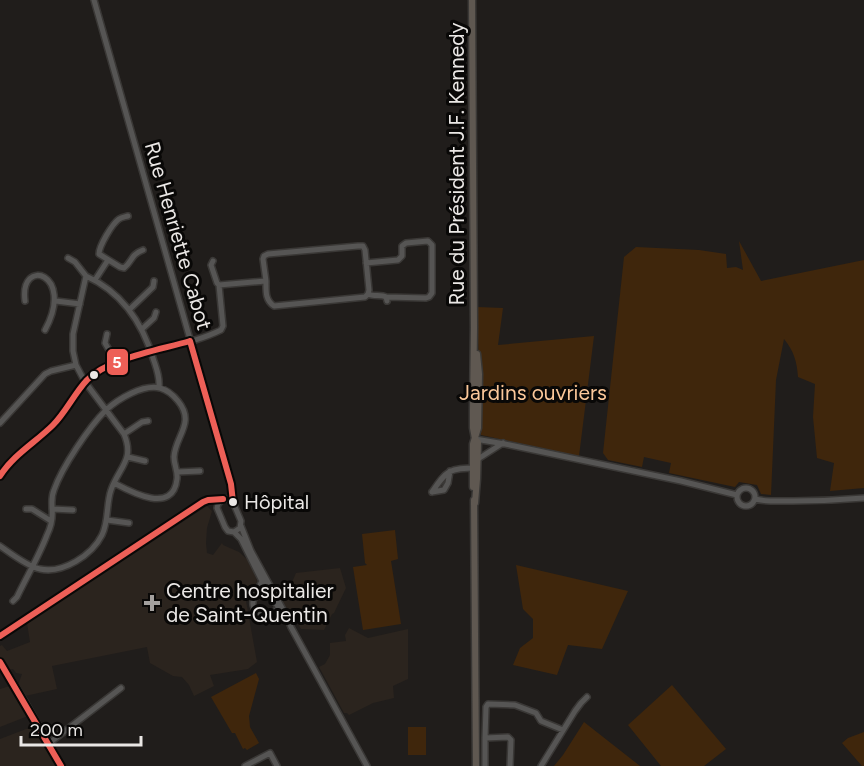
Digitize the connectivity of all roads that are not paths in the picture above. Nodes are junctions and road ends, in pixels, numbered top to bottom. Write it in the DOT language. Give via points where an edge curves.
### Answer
graph roads {
  1 [pos="94,0"];
  2 [pos="472,0"];
  3 [pos="128,216"];
  4 [pos="142,250"];
  5 [pos="68,258"];
  6 [pos="108,260"];
  7 [pos="213,261"];
  8 [pos="366,263"];
  9 [pos="86,276"];
  10 [pos="95,280"];
  11 [pos="154,281"];
  12 [pos="266,281"];
  13 [pos="219,285"];
  14 [pos="368,294"];
  15 [pos="25,301"];
  16 [pos="56,301"];
  17 [pos="80,304"];
  18 [pos="130,309"];
  19 [pos="156,312"];
  20 [pos="142,329"];
  21 [pos="45,330"];
  22 [pos="107,334"];
  23 [pos="190,341"];
  24 [pos="152,352"];
  25 [pos="116,362"];
  26 [pos="76,364"];
  27 [pos="85,382"];
  28 [pos="159,388"];
  29 [pos="107,410"];
  30 [pos="148,421"];
  31 [pos="0,423"];
  32 [pos="124,434"];
  33 [pos="476,439"];
  34 [pos="503,443"];
  35 [pos="128,457"];
  36 [pos="478,459"];
  37 [pos="145,461"];
  38 [pos="475,468"];
  39 [pos="200,471"];
  40 [pos="450,471"];
  41 [pos="177,472"];
  42 [pos="0,476"];
  43 [pos="230,480"];
  44 [pos="114,483"];
  45 [pos="737,495"];
  46 [pos="864,498"];
  47 [pos="224,499"];
  48 [pos="756,499"];
  49 [pos="204,502"];
  50 [pos="233,502"];
  51 [pos="26,508"];
  52 [pos="218,508"];
  53 [pos="52,509"];
  54 [pos="73,510"];
  55 [pos="107,520"];
  56 [pos="51,521"];
  57 [pos="129,523"];
  58 [pos="241,526"];
  59 [pos="234,532"];
  60 [pos="0,546"];
  61 [pos="32,566"];
  62 [pos="263,582"];
  63 [pos="277,599"];
  64 [pos="13,601"];
  65 [pos="279,608"];
  66 [pos="291,627"];
  67 [pos="0,636"];
  68 [pos="0,662"];
  69 [pos="121,688"];
  70 [pos="587,697"];
  71 [pos="563,730"];
  72 [pos="485,738"];
  73 [pos="48,744"];
  74 [pos="511,763"];
  75 [pos="61,766"];
  76 [pos="245,766"];
  77 [pos="277,766"];
  78 [pos="368,766"];
  79 [pos="476,766"];
  80 [pos="485,766"];
  81 [pos="541,766"];
  1 -- 23 [label="street, Rue Henriette Cabot"];
  2 -- 33 [label="main road, Rue du Président J.F. Kennedy" via="474,327 479,374"];
  3 -- 6 [label="street" via="117,220 101,244 99,254"];
  4 -- 6 [label="street" via="124,268"];
  5 -- 9 [label="street"];
  6 -- 10 [label="street"];
  7 -- 13 [label="street"];
  8 -- 12 [label="street" via="363,246 268,254 263,260"];
  8 -- 14 [label="street"];
  8 -- 14 [label="street" via="398,260 406,243 432,245 429,297 387,299"];
  9 -- 10 [label="street"];
  9 -- 17 [label="street"];
  10 -- 18 [label="street"];
  11 -- 18 [label="street" via="153,287"];
  12 -- 13 [label="street"];
  12 -- 14 [label="street" via="267,298 274,306"];
  13 -- 23 [label="street" via="222,328"];
  15 -- 16 [label="street" via="25,284 31,277 42,276 52,283"];
  16 -- 17 [label="street"];
  16 -- 21 [label="street"];
  17 -- 26 [label="street" via="73,334"];
  18 -- 20 [label="street"];
  19 -- 20 [label="street"];
  20 -- 24 [label="street"];
  22 -- 25 [label="street" via="105,343"];
  23 -- 24 [label="street"];
  23 -- 43 [label="street, Rue Henriette Cabot"];
  24 -- 25 [label="street"];
  24 -- 28 [label="street"];
  25 -- 27 [label="street"];
  26 -- 27 [label="street"];
  26 -- 31 [label="street" via="45,374"];
  27 -- 29 [label="street"];
  27 -- 42 [label="street" via="55,423 6,466"];
  28 -- 29 [label="street" via="129,394"];
  28 -- 41 [label="street" via="176,399 185,416 174,454"];
  29 -- 32 [label="street"];
  29 -- 53 [label="street" via="64,468 53,491"];
  30 -- 32 [label="street"];
  32 -- 35 [label="street"];
  33 -- 34 [label="street"];
  33 -- 36 [label="main road, Rue du Président J.F. Kennedy"];
  33 -- 38 [label="main road, Rue du Président J.F. Kennedy"];
  34 -- 36 [label="street"];
  34 -- 45 [label="street"];
  35 -- 37 [label="street"];
  35 -- 44 [label="street"];
  36 -- 38 [label="main road, Rue du Président J.F. Kennedy"];
  38 -- 40 [label="street"];
  38 -- 79 [label="main road, Rue du Président J.F. Kennedy"];
  39 -- 41 [label="street"];
  41 -- 44 [label="street" via="175,488 165,498 141,496"];
  43 -- 47 [label="street"];
  43 -- 50 [label="street, Rue Henriette Cabot"];
  44 -- 55 [label="street"];
  45 -- 48 [label="street" via="748,488"];
  45 -- 48 [label="street" via="737,501 744,506 750,506"];
  46 -- 48 [label="street"];
  47 -- 49 [label="street"];
  47 -- 50 [label="street"];
  47 -- 52 [label="street"];
  49 -- 52 [label="street"];
  49 -- 67 [label="street"];
  50 -- 58 [label="street, Rue Henriette Cabot"];
  51 -- 56 [label="street"];
  52 -- 59 [label="street" via="225,527"];
  53 -- 54 [label="street"];
  53 -- 56 [label="street"];
  55 -- 57 [label="street"];
  55 -- 61 [label="street" via="102,536 80,558 54,569"];
  56 -- 61 [label="street"];
  58 -- 59 [label="street"];
  58 -- 63 [label="street"];
  59 -- 62 [label="street"];
  60 -- 61 [label="street"];
  61 -- 64 [label="street"];
  62 -- 63 [label="street"];
  62 -- 65 [label="street"];
  62 -- 65 [label="street" via="253,600 257,612 266,615"];
  63 -- 66 [label="street"];
  65 -- 66 [label="street"];
  66 -- 78 [label="street"];
  68 -- 73 [label="main road"];
  69 -- 73 [label="street"];
  70 -- 71 [label="street"];
  71 -- 72 [label="street" via="515,705 488,704"];
  71 -- 81 [label="street"];
  72 -- 74 [label="street" via="510,738"];
  72 -- 80 [label="street"];
  73 -- 75 [label="main road"];
  76 -- 77 [label="street" via="270,753"];
}
